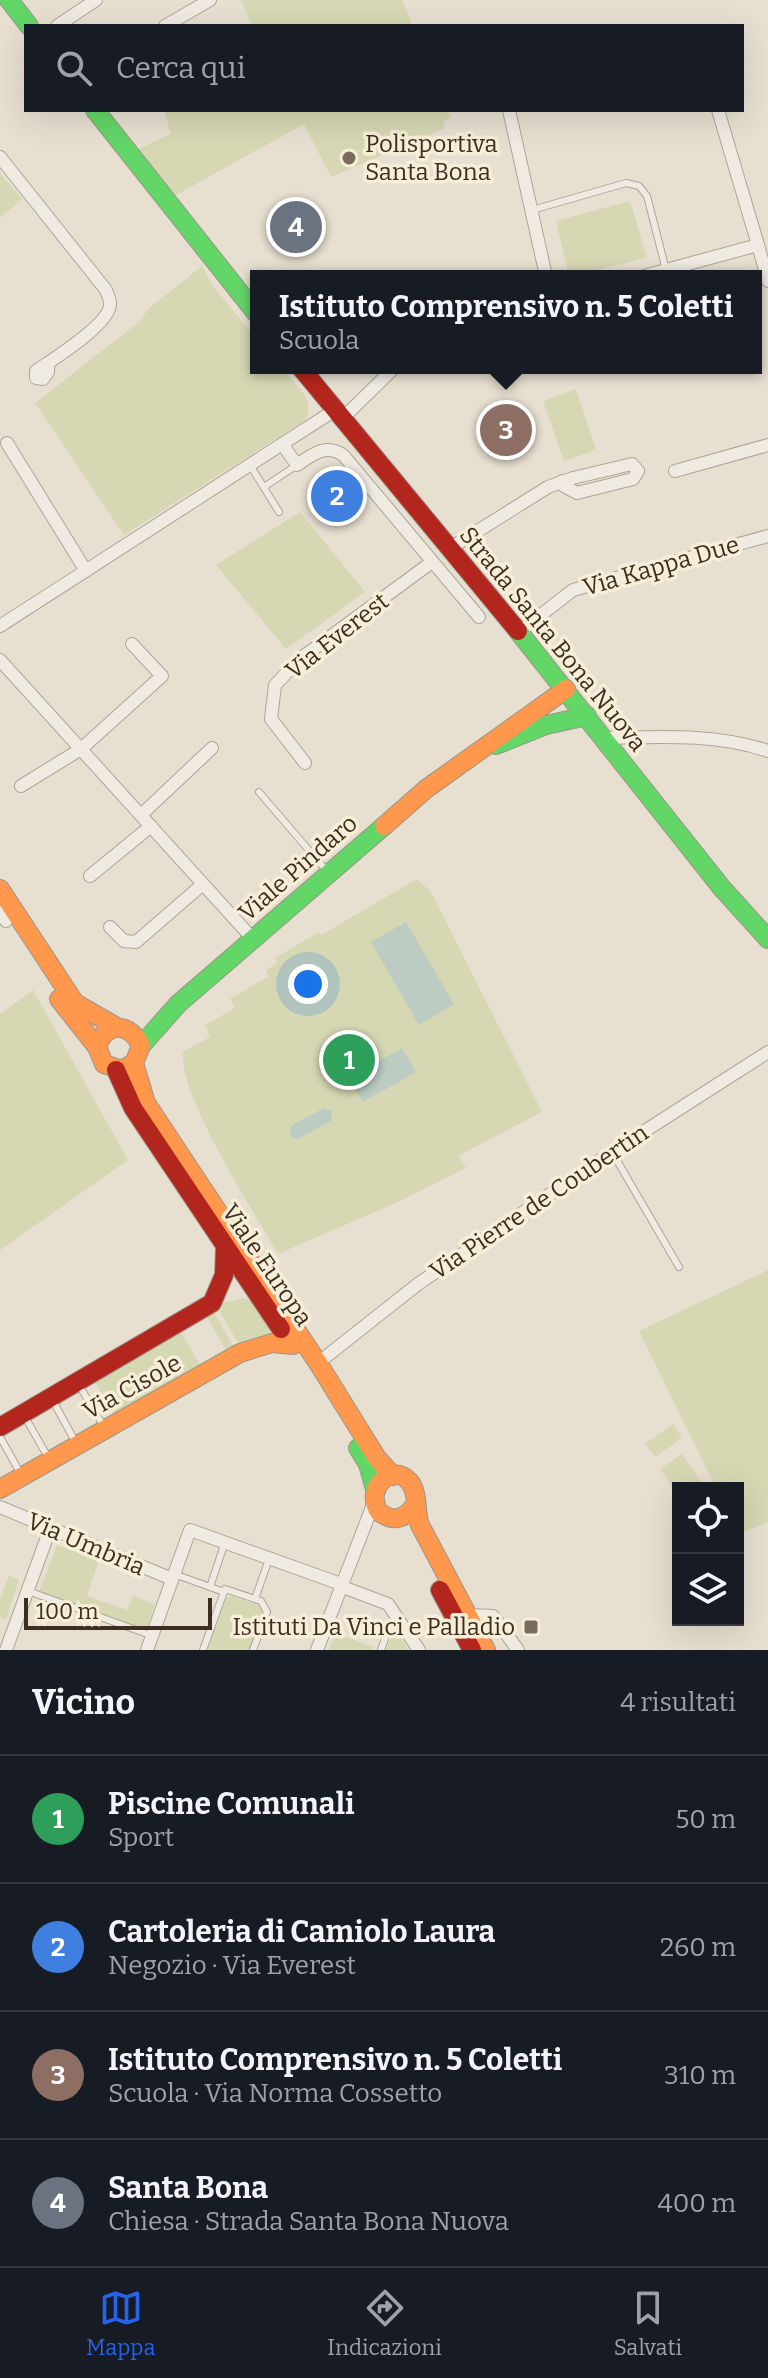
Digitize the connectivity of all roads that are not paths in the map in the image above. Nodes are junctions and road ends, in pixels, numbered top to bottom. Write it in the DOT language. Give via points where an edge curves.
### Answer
graph roads {
  1 [pos="9,0"];
  2 [pos="96,0"];
  3 [pos="210,0"];
  4 [pos="27,24"];
  5 [pos="60,24"];
  6 [pos="168,24"];
  7 [pos="97,112"];
  8 [pos="719,112"];
  9 [pos="512,113"];
  10 [pos="0,157"];
  11 [pos="531,210"];
  12 [pos="758,245"];
  13 [pos="545,270"];
  14 [pos="666,270"];
  15 [pos="768,281"];
  16 [pos="250,305"];
  17 [pos="48,363"];
  18 [pos="306,374"];
  19 [pos="387,374"];
  20 [pos="338,414"];
  21 [pos="7,443"];
  22 [pos="282,444"];
  23 [pos="768,445"];
  24 [pos="250,465"];
  25 [pos="297,465"];
  26 [pos="675,471"];
  27 [pos="562,481"];
  28 [pos="264,487"];
  29 [pos="279,512"];
  30 [pos="768,536"];
  31 [pos="449,549"];
  32 [pos="432,562"];
  33 [pos="86,571"];
  34 [pos="479,617"];
  35 [pos="0,626"];
  36 [pos="519,632"];
  37 [pos="132,644"];
  38 [pos="541,659"];
  39 [pos="2,667"];
  40 [pos="568,693"];
  41 [pos="537,708"];
  42 [pos="587,716"];
  43 [pos="604,738"];
  44 [pos="508,739"];
  45 [pos="212,748"];
  46 [pos="81,749"];
  47 [pos="768,751"];
  48 [pos="461,762"];
  49 [pos="305,763"];
  50 [pos="21,786"];
  51 [pos="259,792"];
  52 [pos="141,815"];
  53 [pos="151,826"];
  54 [pos="328,873"];
  55 [pos="90,876"];
  56 [pos="203,884"];
  57 [pos="0,889"];
  58 [pos="2,916"];
  59 [pos="110,927"];
  60 [pos="253,939"];
  61 [pos="768,939"];
  62 [pos="168,1013"];
  63 [pos="122,1027"];
  64 [pos="97,1047"];
  65 [pos="768,1052"];
  66 [pos="138,1054"];
  67 [pos="116,1070"];
  68 [pos="612,1152"];
  69 [pos="225,1247"];
  70 [pos="679,1267"];
  71 [pos="293,1345"];
  72 [pos="318,1363"];
  73 [pos="77,1382"];
  74 [pos="51,1398"];
  75 [pos="23,1414"];
  76 [pos="0,1427"];
  77 [pos="105,1429"];
  78 [pos="0,1437"];
  79 [pos="77,1445"];
  80 [pos="50,1460"];
  81 [pos="22,1476"];
  82 [pos="393,1476"];
  83 [pos="0,1489"];
  84 [pos="416,1503"];
  85 [pos="382,1506"];
  86 [pos="0,1507"];
  87 [pos="50,1529"];
  88 [pos="225,1542"];
  89 [pos="269,1559"];
  90 [pos="173,1577"];
  91 [pos="341,1585"];
  92 [pos="210,1587"];
  93 [pos="28,1591"];
  94 [pos="224,1592"];
  95 [pos="255,1599"];
  96 [pos="468,1615"];
  97 [pos="400,1620"];
  98 [pos="150,1646"];
  99 [pos="6,1650"];
  100 [pos="203,1650"];
  101 [pos="253,1650"];
  102 [pos="317,1650"];
  103 [pos="381,1650"];
  104 [pos="419,1650"];
  105 [pos="472,1650"];
  106 [pos="486,1650"];
  107 [pos="518,1650"];
  1 -- 4 [label="street"];
  2 -- 5 [label="street"];
  3 -- 6 [label="street"];
  7 -- 16 [label="street"];
  8 -- 12 [label="street"];
  9 -- 11 [label="street"];
  10 -- 17 [label="street" via="111,303 91,331"];
  11 -- 13 [label="street"];
  11 -- 14 [label="lane" via="626,183 639,186 647,196"];
  12 -- 14 [label="street"];
  12 -- 15 [label="street"];
  18 -- 20 [label="street, Strada Santa Bona Nuova"];
  19 -- 20 [label="street"];
  20 -- 22 [label="street"];
  20 -- 31 [label="street, Strada Santa Bona Nuova"];
  21 -- 33 [label="street"];
  22 -- 24 [label="street"];
  22 -- 25 [label="street"];
  23 -- 26 [label="street"];
  24 -- 28 [label="lane"];
  24 -- 33 [label="street"];
  25 -- 28 [label="lane"];
  25 -- 32 [label="street" via="328,449 343,455"];
  27 -- 27 [label="street" via="577,493 633,479 638,471 632,464"];
  27 -- 31 [label="street"];
  28 -- 29 [label="lane"];
  30 -- 36 [label="street, Via Kappa Due" via="573,590"];
  31 -- 36 [label="street, Strada Santa Bona Nuova"];
  32 -- 34 [label="street"];
  32 -- 49 [label="street, Via Everest" via="300,659 275,685 271,719"];
  33 -- 35 [label="street"];
  36 -- 38 [label="street, Strada Santa Bona Nuova"];
  37 -- 46 [label="street" via="162,676"];
  38 -- 40 [label="street, Strada Santa Bona Nuova"];
  38 -- 41 [label="street" via="543,684"];
  39 -- 46 [label="street"];
  40 -- 41 [label="street, Viale Pindaro"];
  40 -- 42 [label="street, Strada Santa Bona Nuova"];
  40 -- 44 [label="street, Viale Pindaro"];
  41 -- 48 [label="street, Viale Pindaro"];
  42 -- 43 [label="street, Strada Santa Bona Nuova"];
  42 -- 44 [label="street, Viale Pindaro"];
  43 -- 47 [label="street" via="709,738"];
  43 -- 61 [label="street, Strada Santa Bona Nuova"];
  44 -- 48 [label="street, Viale Pindaro"];
  45 -- 52 [label="street"];
  46 -- 50 [label="street"];
  46 -- 52 [label="street"];
  48 -- 54 [label="street, Viale Pindaro"];
  51 -- 54 [label="lane"];
  52 -- 53 [label="street"];
  53 -- 55 [label="street"];
  53 -- 56 [label="street"];
  54 -- 60 [label="street, Viale Pindaro"];
  56 -- 59 [label="street" via="143,939 124,941"];
  56 -- 60 [label="street"];
  57 -- 63 [label="street, Viale Europa" via="75,1003"];
  58 -- 64 [label="street, Viale Europa"];
  60 -- 62 [label="street, Viale Pindaro"];
  62 -- 63 [label="street, Viale Pindaro"];
  62 -- 66 [label="street, Viale Pindaro"];
  63 -- 64 [label="street" via="102,1033"];
  63 -- 66 [label="street, Viale Europa" via="135,1032"];
  64 -- 67 [label="street, Viale Europa" via="104,1064"];
  65 -- 68 [label="street, Via Pierre de Coubertin"];
  66 -- 67 [label="street"];
  66 -- 72 [label="street, Viale Europa" via="146,1103"];
  67 -- 69 [label="street, Viale Europa" via="133,1108"];
  68 -- 70 [label="lane"];
  68 -- 72 [label="street, Via Pierre de Coubertin" via="418,1284"];
  69 -- 71 [label="street, Viale Europa"];
  69 -- 73 [label="street, Via Cisole" via="224,1275 212,1303"];
  71 -- 77 [label="street, Via Cisole" via="279,1341 240,1353"];
  71 -- 85 [label="street, Viale Europa" via="368,1464"];
  72 -- 82 [label="street, Viale Europa"];
  73 -- 74 [label="street, Via Cisole"];
  73 -- 77 [label="lane"];
  74 -- 75 [label="street, Via Cisole"];
  74 -- 79 [label="lane"];
  75 -- 76 [label="street, Via Cisole"];
  75 -- 80 [label="lane"];
  77 -- 79 [label="street, Via Cisole"];
  78 -- 81 [label="lane"];
  79 -- 80 [label="street, Via Cisole"];
  80 -- 81 [label="street, Via Cisole"];
  81 -- 83 [label="street, Via Cisole"];
  82 -- 84 [label="street, Viale Europa" via="412,1483"];
  82 -- 85 [label="street" via="382,1480"];
  84 -- 85 [label="street" via="409,1514"];
  84 -- 96 [label="street, Viale Europa" via="424,1533"];
  85 -- 91 [label="street" via="360,1534"];
  85 -- 105 [label="street, Viale Europa" via="414,1542"];
  86 -- 87 [label="street, Via Umbria"];
  87 -- 90 [label="street, Via Umbria"];
  87 -- 93 [label="street"];
  88 -- 89 [label="street"];
  88 -- 90 [label="street" via="190,1530"];
  88 -- 92 [label="lane"];
  89 -- 91 [label="street"];
  89 -- 95 [label="lane"];
  90 -- 92 [label="lane"];
  90 -- 98 [label="street"];
  91 -- 97 [label="street" via="388,1604"];
  91 -- 102 [label="street"];
  92 -- 94 [label="lane"];
  93 -- 98 [label="lane"];
  93 -- 99 [label="street"];
  94 -- 95 [label="lane"];
  94 -- 100 [label="lane"];
  95 -- 101 [label="lane" via="267,1612"];
  96 -- 106 [label="street, Viale Europa"];
  96 -- 107 [label="street" via="493,1616"];
  97 -- 103 [label="lane" via="387,1633"];
  97 -- 104 [label="street"];
}
